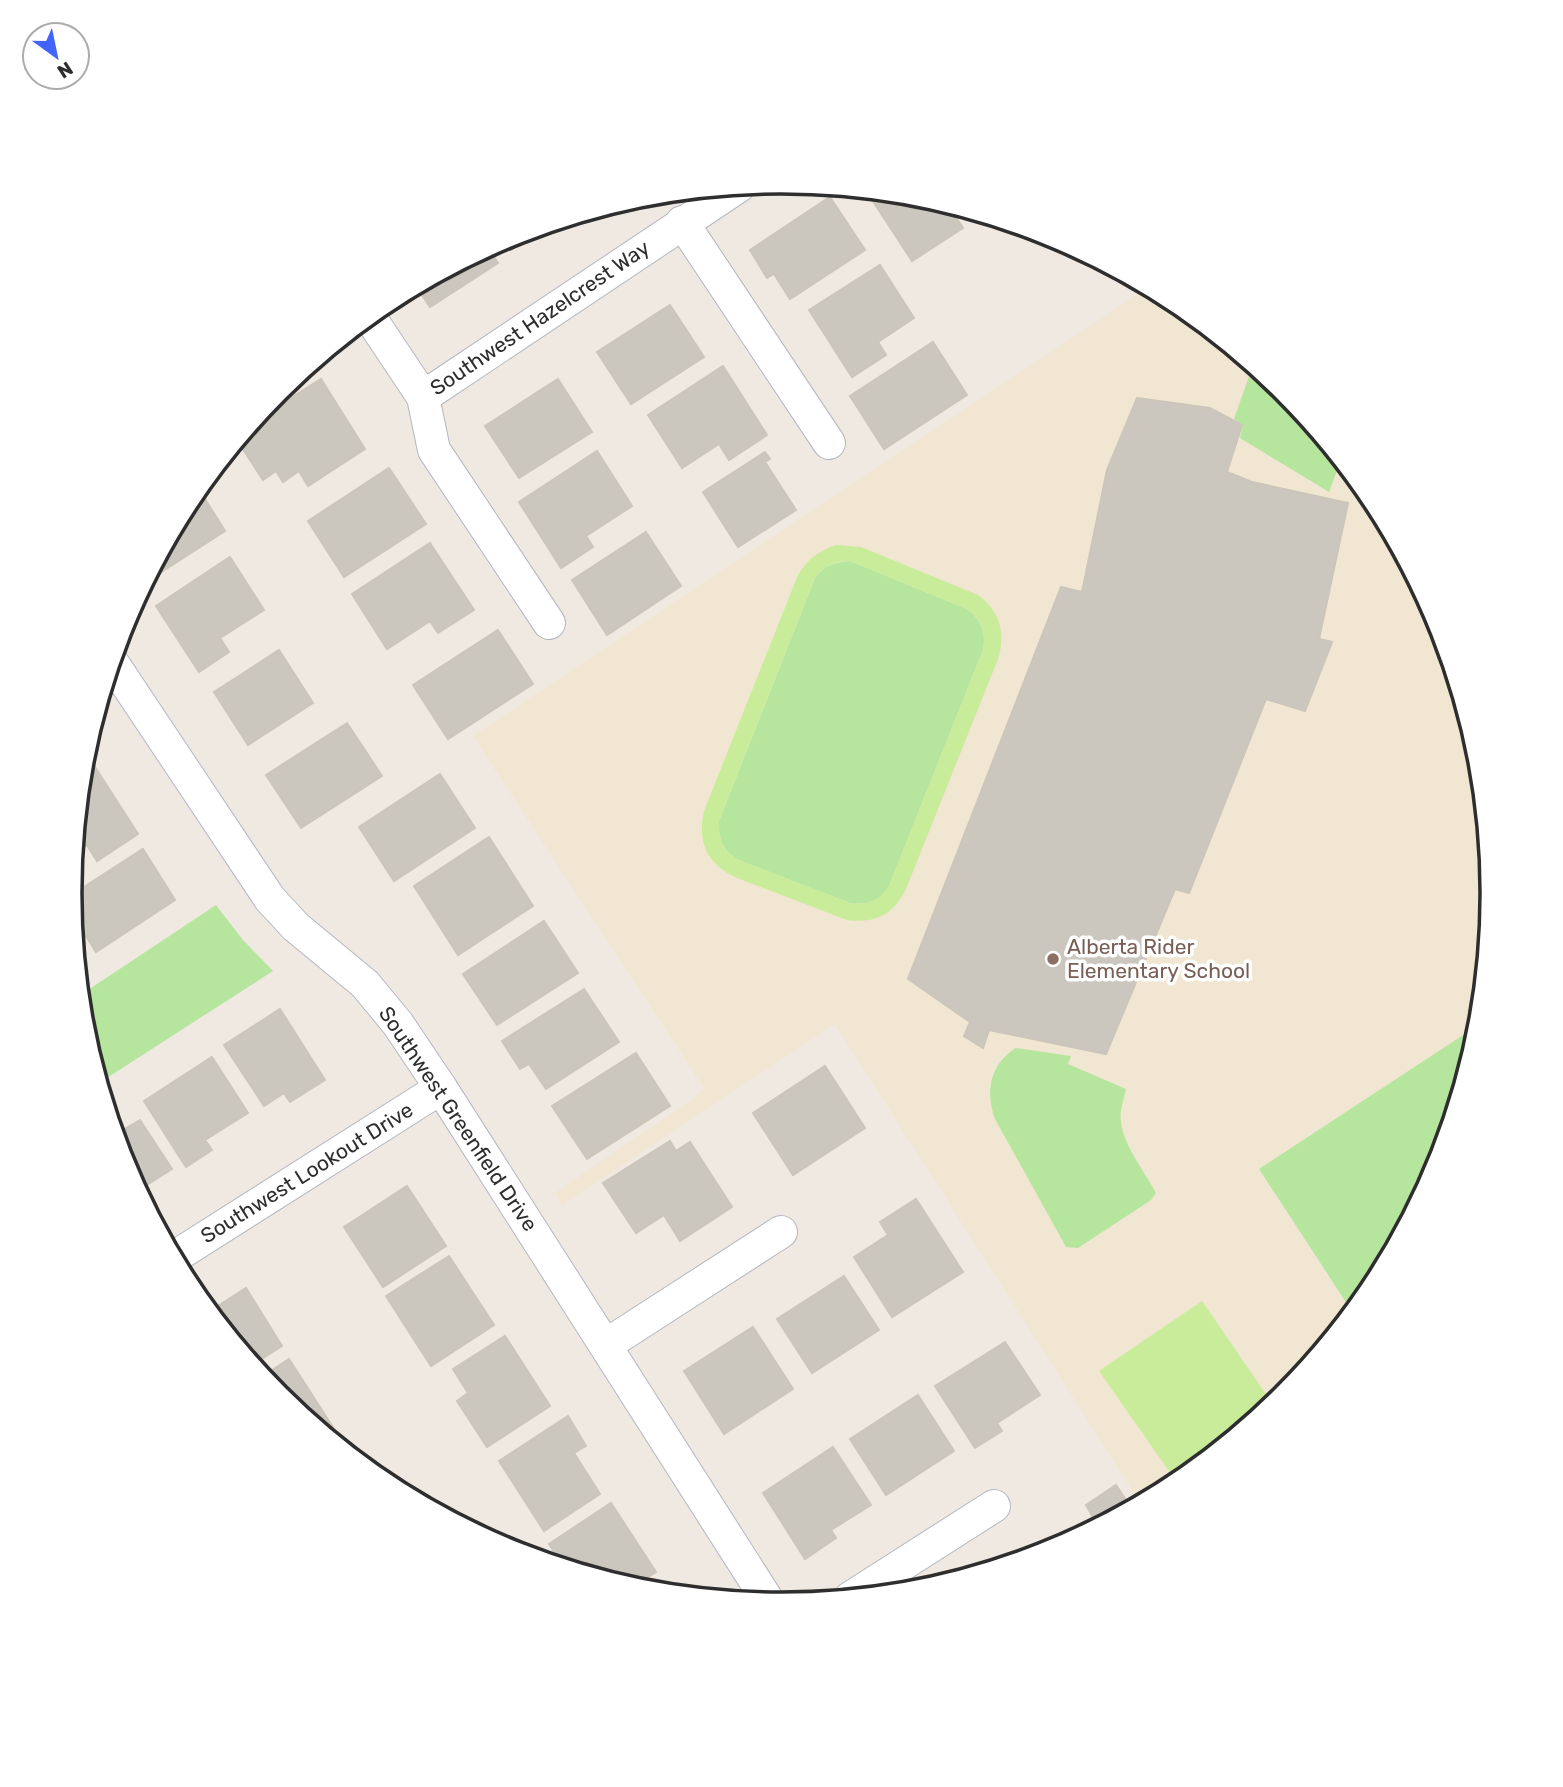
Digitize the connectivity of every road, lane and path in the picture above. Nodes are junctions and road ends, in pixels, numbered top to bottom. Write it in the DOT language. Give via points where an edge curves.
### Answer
graph roads {
  1 [pos="721,197"];
  2 [pos="682,222"];
  3 [pos="375,325"];
  4 [pos="423,397"];
  5 [pos="829,443"];
  6 [pos="549,623"];
  7 [pos="118,671"];
  8 [pos="441,1088"];
  9 [pos="781,1232"];
  10 [pos="182,1252"];
  11 [pos="606,1345"];
  12 [pos="995,1506"];
  13 [pos="866,1588"];
  14 [pos="763,1592"];
  1 -- 2 [label="street, Southwest Hazelcrest Way"];
  2 -- 4 [label="street, Southwest Hazelcrest Way"];
  2 -- 5 [label="street"];
  3 -- 4 [label="street, Southwest Hazelcrest Way"];
  4 -- 6 [label="street" via="434,450"];
  7 -- 8 [label="street, Southwest Greenfield Drive" via="270,899 296,928 365,984"];
  8 -- 10 [label="street, Southwest Lookout Drive"];
  8 -- 11 [label="street, Southwest Greenfield Drive"];
  9 -- 11 [label="street"];
  11 -- 14 [label="street, Southwest Greenfield Drive"];
  12 -- 13 [label="street"];
}
